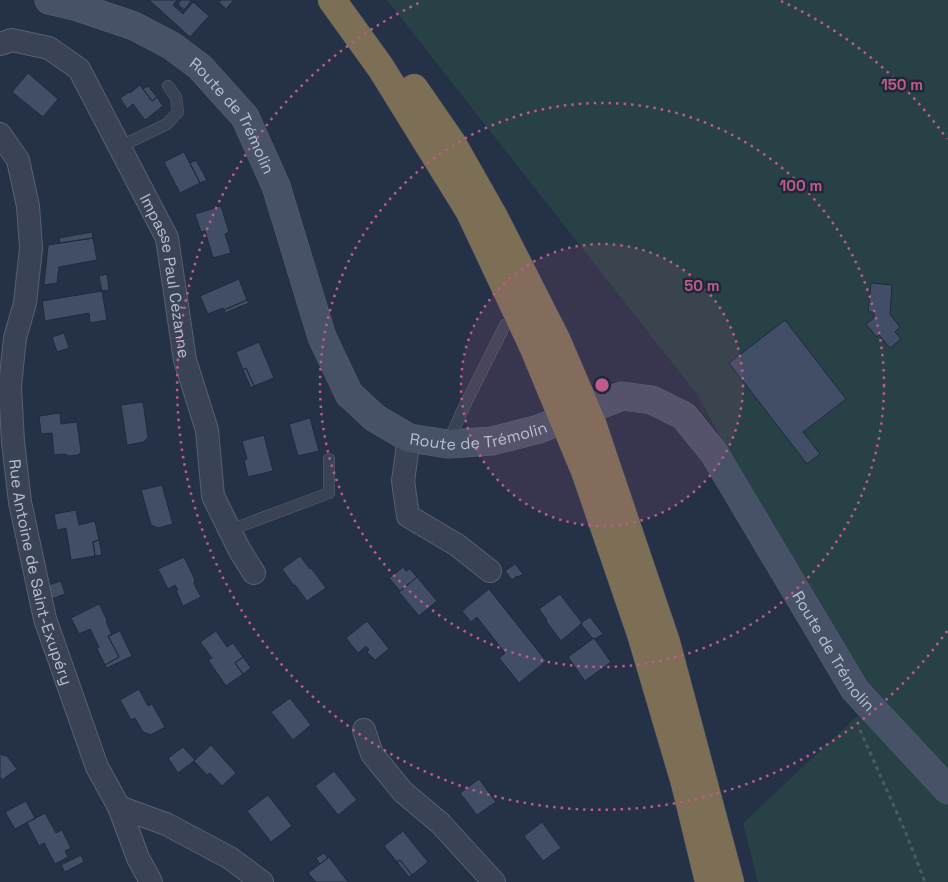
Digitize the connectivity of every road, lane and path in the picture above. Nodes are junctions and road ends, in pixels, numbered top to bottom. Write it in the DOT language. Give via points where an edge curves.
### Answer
graph roads {
  1 [pos="49,0"];
  2 [pos="332,0"];
  3 [pos="353,0"];
  4 [pos="0,44"];
  5 [pos="168,86"];
  6 [pos="0,134"];
  7 [pos="120,147"];
  8 [pos="518,315"];
  9 [pos="7,332"];
  10 [pos="544,342"];
  11 [pos="409,438"];
  12 [pos="448,444"];
  13 [pos="329,459"];
  14 [pos="595,466"];
  15 [pos="230,530"];
  16 [pos="490,571"];
  17 [pos="254,573"];
  18 [pos="859,728"];
  19 [pos="364,730"];
  20 [pos="948,790"];
  21 [pos="118,807"];
  22 [pos="151,882"];
  23 [pos="262,882"];
  24 [pos="494,882"];
  25 [pos="708,882"];
  26 [pos="730,882"];
  27 [pos="925,882"];
  1 -- 11 [label="street, Route de Trémolin" via="134,26 172,46 200,67 245,117 276,186 322,337 349,394 375,418"];
  2 -- 8 [label="highway" via="382,68 470,212"];
  3 -- 10 [label="highway" via="452,143 495,219"];
  4 -- 7 [label="street, Impasse Paul Cézanne" via="12,40 48,48 79,69"];
  5 -- 7 [label="lane" via="176,97 178,112 167,124"];
  6 -- 9 [label="street, Rue Antoine de Saint-Exupéry" via="18,160 28,206 31,248 25,303"];
  7 -- 15 [label="street, Impasse Paul Cézanne" via="167,238 185,360 207,430 213,496"];
  8 -- 10 [label="highway"];
  8 -- 12 [label="lane" via="505,325"];
  9 -- 21 [label="street, Rue Antoine de Saint-Exupéry" via="20,502 45,619 97,767"];
  10 -- 14 [label="highway, bridge"];
  11 -- 12 [label="street, Route de Trémolin"];
  11 -- 16 [label="street" via="403,481 408,516 457,544"];
  12 -- 20 [label="street, Route de Trémolin" via="492,441 539,429 622,396 652,400 684,416 714,453 855,690"];
  13 -- 15 [label="lane" via="329,493"];
  14 -- 25 [label="highway" via="685,784"];
  14 -- 26 [label="highway" via="666,642"];
  15 -- 17 [label="street, Impasse Paul Cézanne"];
  18 -- 27 [label="path"];
  19 -- 24 [label="street" via="372,754 404,792 440,823"];
  21 -- 22 [label="street, Rue Antoine de Saint-Exupéry"];
  21 -- 23 [label="street" via="166,824 230,858"];
}
